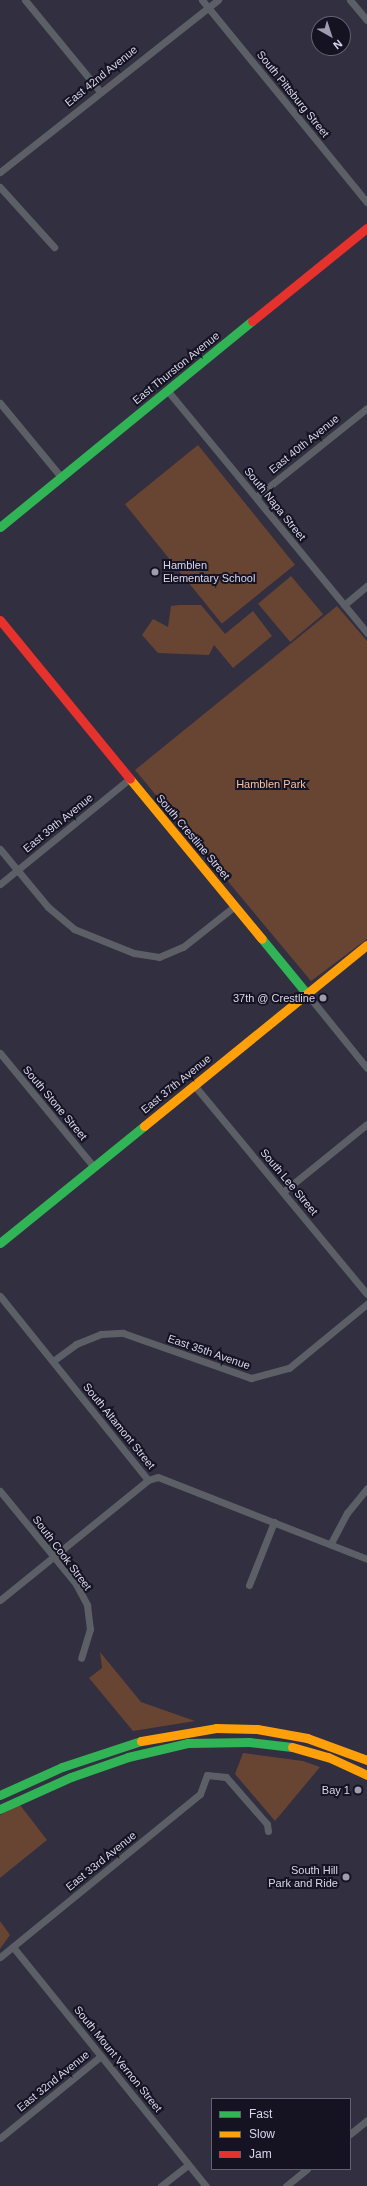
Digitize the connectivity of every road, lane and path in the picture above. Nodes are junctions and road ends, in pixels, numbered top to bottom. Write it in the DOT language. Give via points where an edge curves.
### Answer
graph roads {
  1 [pos="26,0"];
  2 [pos="218,0"];
  3 [pos="350,0"];
  4 [pos="205,3"];
  5 [pos="367,20"];
  6 [pos="99,90"];
  7 [pos="0,172"];
  8 [pos="0,187"];
  9 [pos="367,202"];
  10 [pos="367,228"];
  11 [pos="54,247"];
  12 [pos="167,390"];
  13 [pos="0,403"];
  14 [pos="367,408"];
  15 [pos="61,477"];
  16 [pos="256,497"];
  17 [pos="0,527"];
  18 [pos="367,586"];
  19 [pos="344,605"];
  20 [pos="0,620"];
  21 [pos="367,633"];
  22 [pos="129,778"];
  23 [pos="0,849"];
  24 [pos="17,870"];
  25 [pos="0,884"];
  26 [pos="235,906"];
  27 [pos="367,945"];
  28 [pos="306,994"];
  29 [pos="2,1058"];
  30 [pos="367,1068"];
  31 [pos="194,1085"];
  32 [pos="367,1124"];
  33 [pos="93,1166"];
  34 [pos="283,1192"];
  35 [pos="0,1243"];
  36 [pos="367,1294"];
  37 [pos="0,1296"];
  38 [pos="367,1304"];
  39 [pos="53,1361"];
  40 [pos="148,1480"];
  41 [pos="367,1488"];
  42 [pos="0,1491"];
  43 [pos="274,1522"];
  44 [pos="331,1543"];
  45 [pos="54,1558"];
  46 [pos="367,1559"];
  47 [pos="249,1585"];
  48 [pos="0,1600"];
  49 [pos="81,1658"];
  50 [pos="367,1760"];
  51 [pos="367,1775"];
  52 [pos="0,1795"];
  53 [pos="0,1809"];
  54 [pos="268,1831"];
  55 [pos="13,1947"];
  56 [pos="0,1957"];
  57 [pos="101,2056"];
  58 [pos="367,2120"];
  59 [pos="351,2133"];
  60 [pos="0,2138"];
  61 [pos="188,2164"];
  62 [pos="306,2170"];
  63 [pos="161,2186"];
  64 [pos="206,2186"];
  65 [pos="286,2186"];
  1 -- 6 [label="street"];
  2 -- 4 [label="street, East 42nd Avenue"];
  3 -- 5 [label="street"];
  4 -- 6 [label="street, East 42nd Avenue"];
  4 -- 9 [label="street, South Pittsburg Street"];
  6 -- 7 [label="street, East 42nd Avenue"];
  8 -- 11 [label="street"];
  10 -- 12 [label="street, East Thurston Avenue"];
  12 -- 15 [label="street, East Thurston Avenue"];
  12 -- 16 [label="street, South Napa Street"];
  13 -- 15 [label="street"];
  14 -- 16 [label="street, East 40th Avenue"];
  15 -- 17 [label="street, East Thurston Avenue"];
  16 -- 19 [label="street, South Napa Street"];
  18 -- 19 [label="street"];
  19 -- 21 [label="street, South Napa Street"];
  20 -- 22 [label="street, South Crestline Street"];
  22 -- 24 [label="street, East 39th Avenue"];
  22 -- 26 [label="street, South Crestline Street"];
  23 -- 24 [label="street"];
  24 -- 25 [label="street, East 39th Avenue"];
  24 -- 26 [label="street" via="48,907 74,929 134,953 159,957 183,947"];
  26 -- 28 [label="street, South Crestline Street"];
  27 -- 28 [label="street, East 37th Avenue"];
  28 -- 30 [label="street, South Crestline Street"];
  28 -- 31 [label="street, East 37th Avenue"];
  29 -- 33 [label="street, South Stone Street"];
  31 -- 33 [label="street, East 37th Avenue"];
  31 -- 34 [label="street, South Lee Street"];
  32 -- 34 [label="street"];
  33 -- 35 [label="street, East 37th Avenue"];
  34 -- 36 [label="street, South Lee Street"];
  37 -- 39 [label="street, South Altamont Street"];
  38 -- 39 [label="street, East 35th Avenue" via="288,1368 258,1377 221,1369 123,1333 101,1334 76,1344"];
  39 -- 40 [label="street, South Altamont Street"];
  40 -- 43 [label="street, South Altamont Street" via="158,1477"];
  40 -- 45 [label="street"];
  41 -- 44 [label="street" via="346,1513"];
  42 -- 45 [label="street, South Cook Street"];
  43 -- 44 [label="street, South Altamont Street"];
  43 -- 47 [label="street"];
  44 -- 46 [label="street, South Altamont Street"];
  45 -- 48 [label="street"];
  45 -- 49 [label="street, South Cook Street" via="87,1605 90,1629"];
  50 -- 52 [label="street" via="307,1738 257,1729 216,1728 151,1738 62,1768"];
  51 -- 53 [label="street" via="328,1757 291,1747 249,1742 188,1743 128,1757 71,1777"];
  54 -- 55 [label="street, East 33rd Avenue" via="267,1824 226,1777 207,1775 200,1794"];
  55 -- 56 [label="street, East 33rd Avenue"];
  55 -- 57 [label="street, South Mount Vernon Street"];
  57 -- 60 [label="street, East 32nd Avenue"];
  57 -- 61 [label="street, South Mount Vernon Street"];
  58 -- 59 [label="street"];
  61 -- 63 [label="street"];
  61 -- 64 [label="street, South Mount Vernon Street"];
  62 -- 65 [label="street"];
}
